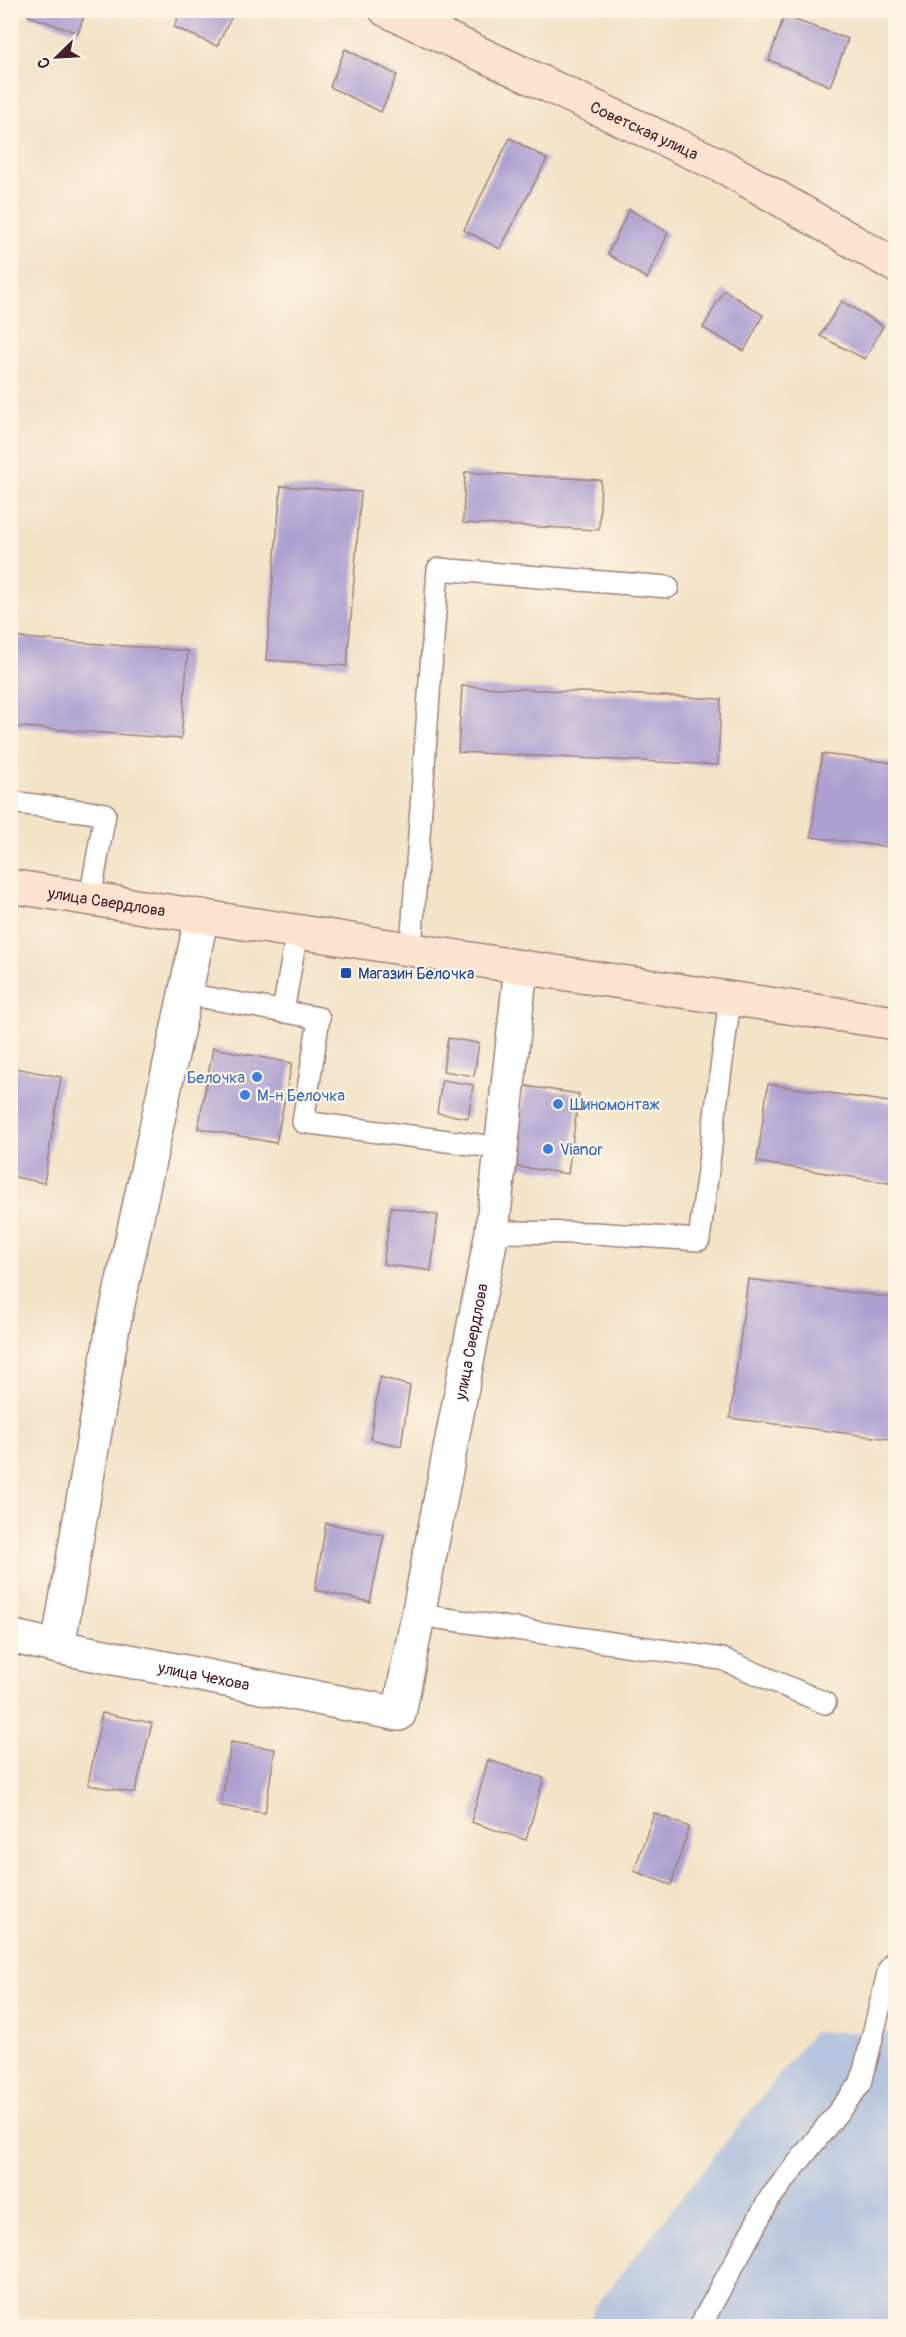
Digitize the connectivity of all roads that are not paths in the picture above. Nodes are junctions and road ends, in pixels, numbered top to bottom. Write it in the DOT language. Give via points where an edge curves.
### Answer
graph roads {
  1 [pos="386,10"];
  2 [pos="896,266"];
  3 [pos="668,587"];
  4 [pos="10,802"];
  5 [pos="10,886"];
  6 [pos="90,899"];
  7 [pos="202,916"];
  8 [pos="297,931"];
  9 [pos="411,948"];
  10 [pos="521,967"];
  11 [pos="186,994"];
  12 [pos="730,999"];
  13 [pos="283,1012"];
  14 [pos="896,1023"];
  15 [pos="501,1148"];
  16 [pos="492,1232"];
  17 [pos="419,1614"];
  18 [pos="10,1636"];
  19 [pos="58,1647"];
  20 [pos="825,1703"];
  21 [pos="399,1714"];
  22 [pos="896,1959"];
  23 [pos="890,1990"];
  24 [pos="700,2326"];
  1 -- 2 [label="main road, Советская улица" via="726,168"];
  3 -- 9 [label="lane" via="438,570"];
  4 -- 6 [label="lane" via="105,814"];
  5 -- 6 [label="main road, улица Свердлова"];
  6 -- 7 [label="main road, улица Свердлова"];
  7 -- 8 [label="main road, улица Свердлова"];
  7 -- 11 [label="street"];
  8 -- 9 [label="main road, улица Свердлова"];
  8 -- 13 [label="lane"];
  9 -- 10 [label="main road, улица Свердлова"];
  10 -- 12 [label="main road, улица Свердлова"];
  10 -- 15 [label="street, улица Свердлова"];
  11 -- 13 [label="lane"];
  11 -- 19 [label="street" via="112,1332"];
  12 -- 14 [label="main road, улица Свердлова"];
  12 -- 16 [label="lane" via="699,1240"];
  13 -- 15 [label="lane" via="319,1018 303,1122"];
  15 -- 16 [label="street, улица Свердлова"];
  16 -- 17 [label="street, улица Свердлова"];
  17 -- 20 [label="lane" via="722,1659"];
  17 -- 21 [label="street, улица Свердлова"];
  18 -- 19 [label="street, улица Чехова"];
  19 -- 21 [label="street, улица Чехова"];
  22 -- 23 [label="lane" via="889,1969"];
  23 -- 24 [label="lane" via="861,2083 770,2198"];
}
